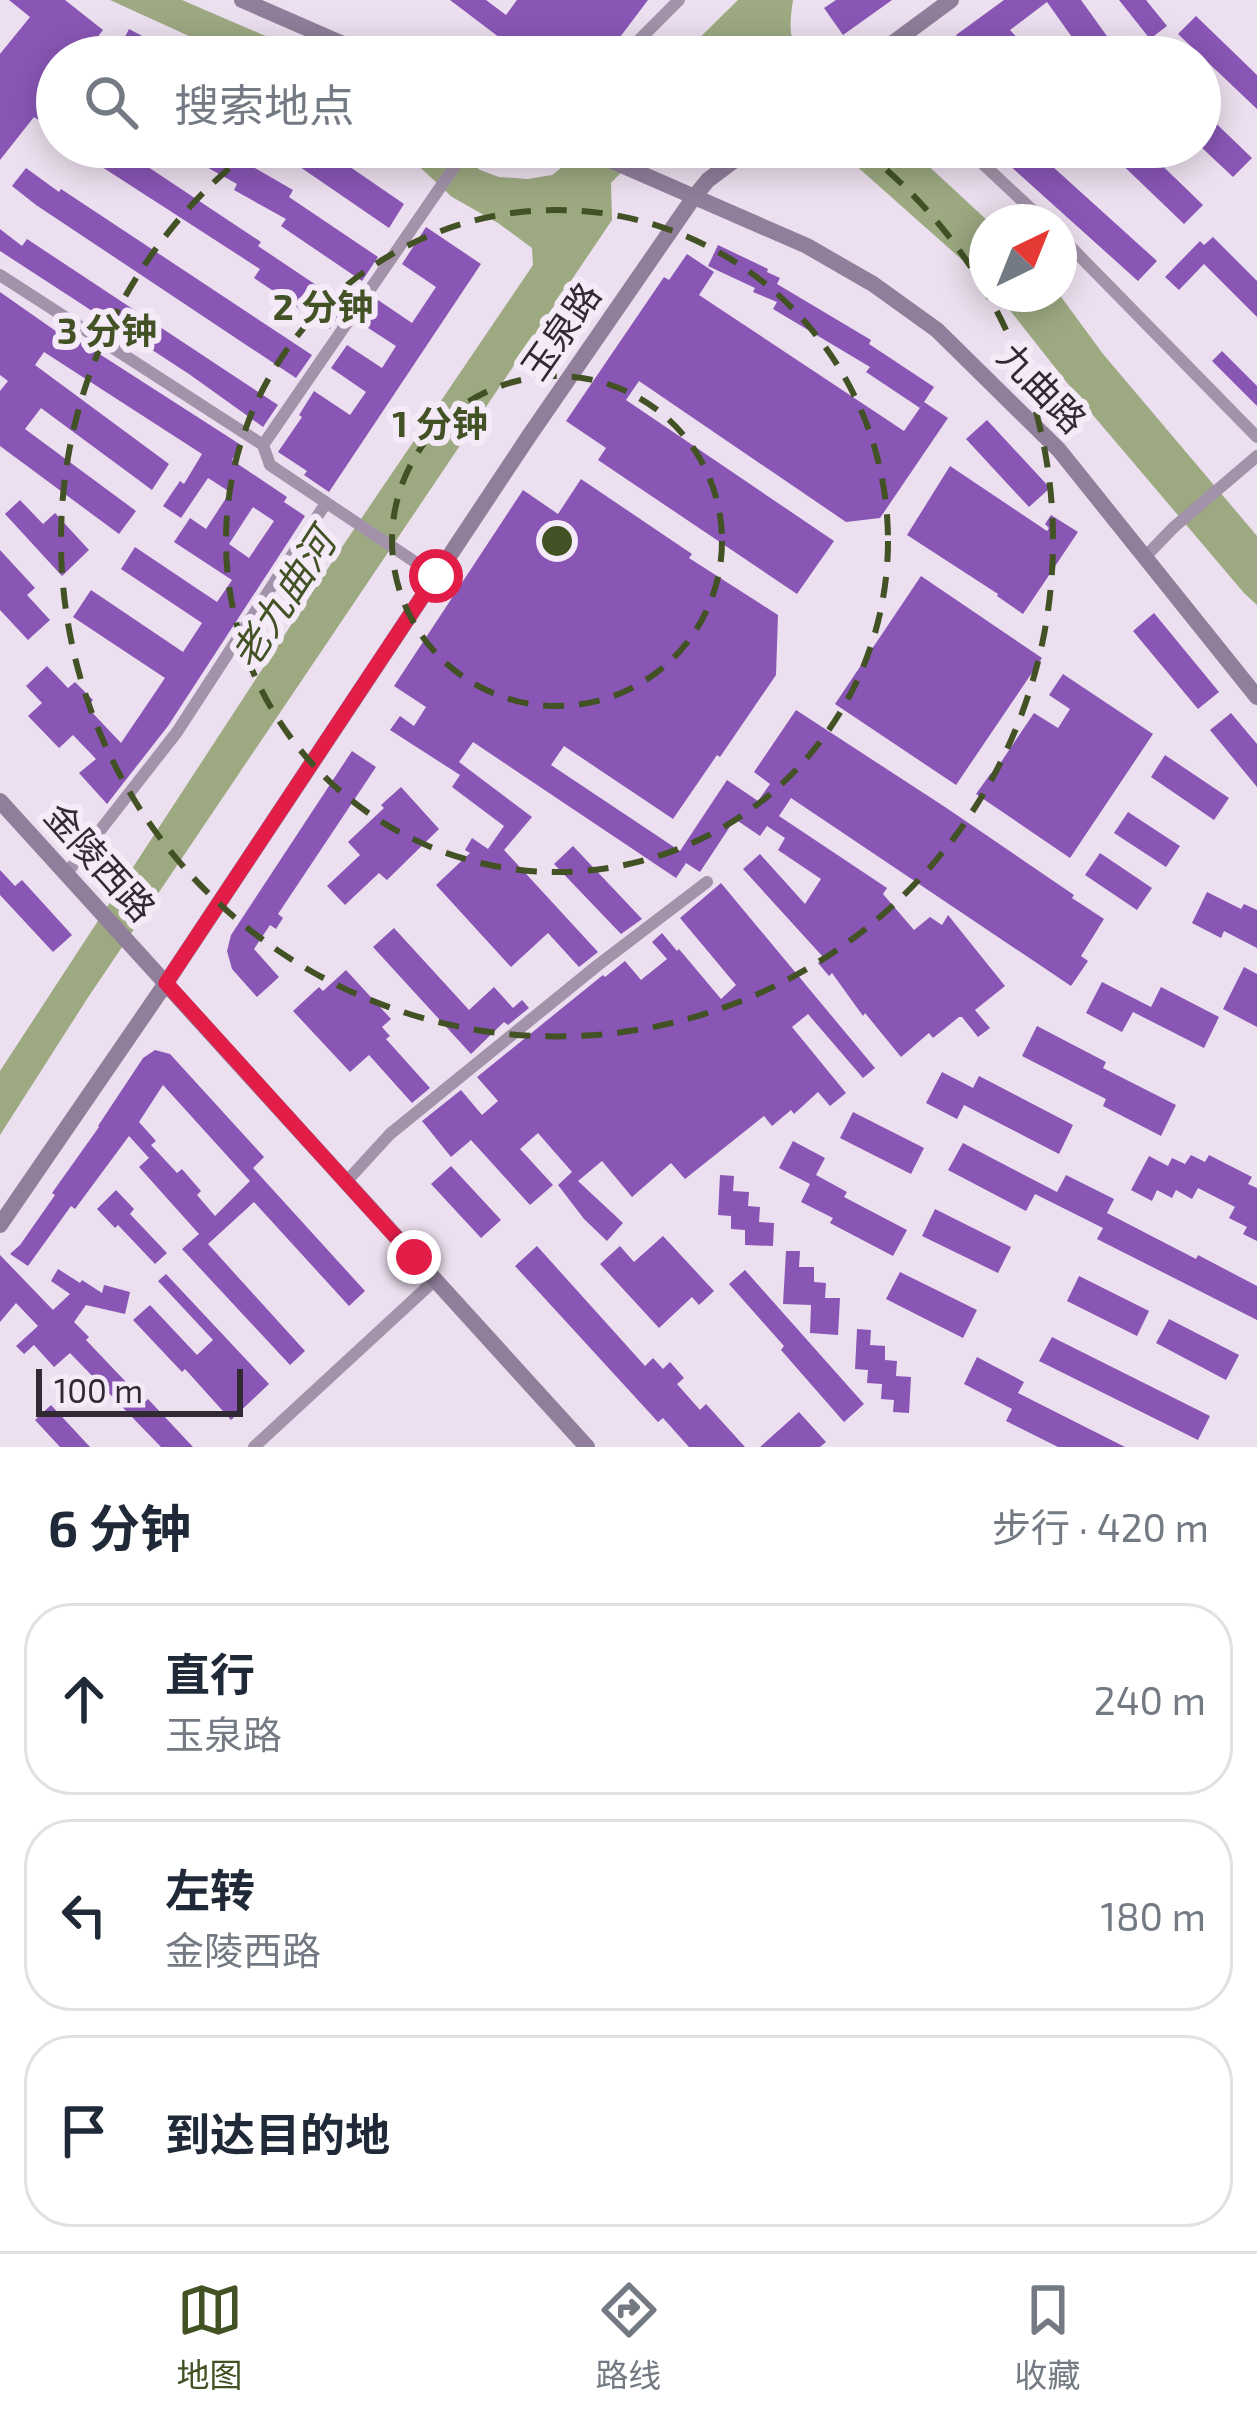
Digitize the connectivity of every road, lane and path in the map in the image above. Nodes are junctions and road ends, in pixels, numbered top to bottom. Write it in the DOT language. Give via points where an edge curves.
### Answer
graph roads {
  1 [pos="242,0"];
  2 [pos="680,0"];
  3 [pos="951,0"];
  4 [pos="325,36"];
  5 [pos="643,36"];
  6 [pos="902,36"];
  7 [pos="453,168"];
  8 [pos="627,168"];
  9 [pos="724,168"];
  10 [pos="987,168"];
  11 [pos="694,197"];
  12 [pos="1026,204"];
  13 [pos="1077,253"];
  14 [pos="0,275"];
  15 [pos="1257,436"];
  16 [pos="263,446"];
  17 [pos="1257,456"];
  18 [pos="326,503"];
  19 [pos="1144,558"];
  20 [pos="436,576"];
  21 [pos="1257,697"];
  22 [pos="0,802"];
  23 [pos="66,874"];
  24 [pos="707,882"];
  25 [pos="166,983"];
  26 [pos="346,1182"];
  27 [pos="0,1225"];
  28 [pos="436,1280"];
  29 [pos="254,1447"];
  30 [pos="587,1447"];
  1 -- 4 [label="street"];
  2 -- 5 [label="street"];
  3 -- 6 [label="street"];
  7 -- 16 [label="street"];
  8 -- 11 [label="street, 九曲路"];
  9 -- 11 [label="street, 玉泉路"];
  10 -- 12 [label="street"];
  11 -- 19 [label="street, 九曲路" via="807,246 937,330 1059,450"];
  11 -- 20 [label="street, 玉泉路"];
  13 -- 15 [label="street"];
  14 -- 16 [label="street"];
  16 -- 18 [label="street" via="270,465"];
  17 -- 19 [label="street"];
  18 -- 20 [label="street"];
  18 -- 23 [label="street" via="177,732"];
  19 -- 21 [label="street, 九曲路"];
  20 -- 25 [label="street, 玉泉路"];
  22 -- 23 [label="street, 金陵西路"];
  23 -- 25 [label="street, 金陵西路"];
  24 -- 26 [label="street" via="390,1134"];
  25 -- 26 [label="street, 金陵西路"];
  25 -- 27 [label="street, 玉泉路"];
  26 -- 28 [label="street, 金陵西路"];
  28 -- 29 [label="street"];
  28 -- 30 [label="street, 金陵西路"];
}
